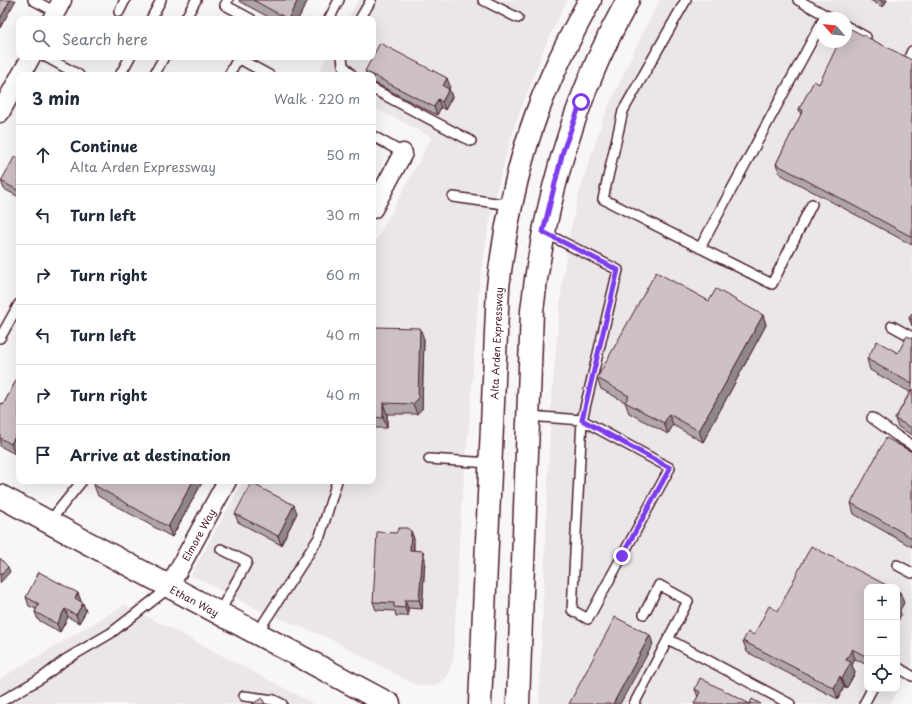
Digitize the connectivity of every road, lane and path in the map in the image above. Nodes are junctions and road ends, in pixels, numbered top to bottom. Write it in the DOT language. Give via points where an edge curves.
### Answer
graph roads {
  1 [pos="33,0"];
  2 [pos="125,0"];
  3 [pos="161,0"];
  4 [pos="196,0"];
  5 [pos="228,0"];
  6 [pos="339,0"];
  7 [pos="370,0"];
  8 [pos="483,0"];
  9 [pos="590,0"];
  10 [pos="628,0"];
  11 [pos="686,0"];
  12 [pos="798,0"];
  13 [pos="56,10"];
  14 [pos="119,12"];
  15 [pos="817,12"];
  16 [pos="153,16"];
  17 [pos="187,16"];
  18 [pos="245,16"];
  19 [pos="331,16"];
  20 [pos="362,16"];
  21 [pos="518,18"];
  22 [pos="852,29"];
  23 [pos="816,36"];
  24 [pos="873,41"];
  25 [pos="29,60"];
  26 [pos="52,60"];
  27 [pos="128,60"];
  28 [pos="162,60"];
  29 [pos="236,60"];
  30 [pos="241,60"];
  31 [pos="342,60"];
  32 [pos="23,72"];
  33 [pos="74,72"];
  34 [pos="122,72"];
  35 [pos="156,72"];
  36 [pos="230,72"];
  37 [pos="263,72"];
  38 [pos="349,72"];
  39 [pos="16,84"];
  40 [pos="376,91"];
  41 [pos="0,113"];
  42 [pos="376,138"];
  43 [pos="471,141"];
  44 [pos="404,153"];
  45 [pos="453,197"];
  46 [pos="376,204"];
  47 [pos="812,204"];
  48 [pos="511,205"];
  49 [pos="543,232"];
  50 [pos="700,248"];
  51 [pos="16,309"];
  52 [pos="892,326"];
  53 [pos="912,337"];
  54 [pos="0,338"];
  55 [pos="528,416"];
  56 [pos="872,418"];
  57 [pos="582,420"];
  58 [pos="912,445"];
  59 [pos="429,460"];
  60 [pos="490,463"];
  61 [pos="80,484"];
  62 [pos="225,484"];
  63 [pos="336,484"];
  64 [pos="0,496"];
  65 [pos="49,522"];
  66 [pos="221,549"];
  67 [pos="897,565"];
  68 [pos="912,573"];
  69 [pos="169,587"];
  70 [pos="219,614"];
  71 [pos="644,614"];
  72 [pos="257,633"];
  73 [pos="668,639"];
  74 [pos="900,669"];
  75 [pos="912,676"];
  76 [pos="870,692"];
  77 [pos="244,696"];
  78 [pos="0,702"];
  79 [pos="282,704"];
  80 [pos="389,704"];
  81 [pos="480,704"];
  82 [pos="518,704"];
  83 [pos="634,704"];
  84 [pos="790,704"];
  85 [pos="864,704"];
  1 -- 13 [label="lane"];
  2 -- 14 [label="lane"];
  3 -- 16 [label="lane"];
  4 -- 17 [label="lane"];
  5 -- 18 [label="lane" via="225,5"];
  6 -- 19 [label="lane"];
  7 -- 20 [label="lane"];
  8 -- 21 [label="lane"];
  9 -- 48 [label="main road, Alta Arden Expressway" via="557,64 538,109"];
  10 -- 49 [label="main road" via="604,48 563,151"];
  11 -- 50 [label="lane" via="623,111 603,199"];
  12 -- 15 [label="lane"];
  22 -- 24 [label="lane"];
  23 -- 50 [label="lane"];
  25 -- 32 [label="street"];
  26 -- 33 [label="lane"];
  27 -- 34 [label="lane"];
  28 -- 35 [label="lane"];
  29 -- 36 [label="lane"];
  30 -- 37 [label="lane"];
  31 -- 38 [label="lane"];
  39 -- 41 [label="street"];
  40 -- 43 [label="lane"];
  42 -- 44 [label="lane"];
  44 -- 46 [label="street"];
  45 -- 48 [label="lane"];
  47 -- 50 [label="lane" via="772,284"];
  48 -- 60 [label="main road, Alta Arden Expressway" via="498,287"];
  49 -- 55 [label="main road" via="532,311"];
  49 -- 57 [label="lane" via="618,270"];
  51 -- 54 [label="lane"];
  52 -- 53 [label="lane"];
  55 -- 57 [label="lane"];
  55 -- 82 [label="main road"];
  56 -- 58 [label="lane"];
  57 -- 57 [label="lane" via="670,468 588,619 572,610"];
  59 -- 60 [label="lane"];
  60 -- 81 [label="main road, Alta Arden Expressway"];
  61 -- 65 [label="lane"];
  62 -- 69 [label="street, Elmore Way"];
  63 -- 72 [label="lane" via="320,536"];
  64 -- 65 [label="main road, Ethan Way"];
  65 -- 69 [label="main road, Ethan Way"];
  66 -- 70 [label="lane" via="247,562"];
  67 -- 68 [label="lane"];
  69 -- 70 [label="main road, Ethan Way"];
  69 -- 78 [label="lane" via="111,633"];
  70 -- 72 [label="main road, Ethan Way"];
  71 -- 73 [label="lane" via="659,585 688,601"];
  72 -- 80 [label="main road, Ethan Way"];
  73 -- 83 [label="lane"];
  73 -- 84 [label="lane"];
  74 -- 75 [label="lane"];
  76 -- 85 [label="lane"];
  77 -- 79 [label="lane" via="274,700"];
}
